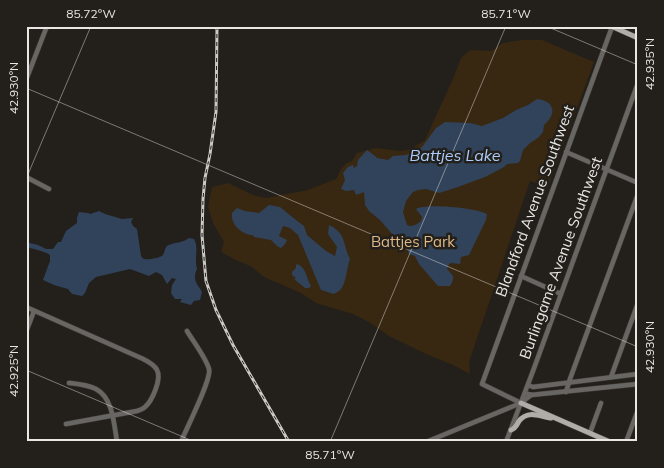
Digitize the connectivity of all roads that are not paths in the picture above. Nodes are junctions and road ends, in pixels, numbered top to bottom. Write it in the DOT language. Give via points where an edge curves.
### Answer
graph roads {
  1 [pos="47,26"];
  2 [pos="612,27"];
  3 [pos="638,38"];
  4 [pos="26,80"];
  5 [pos="638,82"];
  6 [pos="566,152"];
  7 [pos="606,170"];
  8 [pos="26,177"];
  9 [pos="638,183"];
  10 [pos="49,189"];
  11 [pos="638,194"];
  12 [pos="522,276"];
  13 [pos="561,294"];
  14 [pos="638,303"];
  15 [pos="26,307"];
  16 [pos="34,310"];
  17 [pos="187,331"];
  18 [pos="26,332"];
  19 [pos="638,374"];
  20 [pos="611,377"];
  21 [pos="69,382"];
  22 [pos="568,382"];
  23 [pos="638,384"];
  24 [pos="528,385"];
  25 [pos="566,392"];
  26 [pos="525,393"];
  27 [pos="531,395"];
  28 [pos="521,403"];
  29 [pos="601,403"];
  30 [pos="638,410"];
  31 [pos="112,415"];
  32 [pos="558,419"];
  33 [pos="66,424"];
  34 [pos="511,430"];
  35 [pos="590,433"];
  36 [pos="117,442"];
  37 [pos="181,442"];
  38 [pos="426,442"];
  39 [pos="506,442"];
  40 [pos="610,442"];
  41 [pos="626,442"];
  1 -- 4 [label="street"];
  2 -- 3 [label="main road"];
  2 -- 6 [label="street, Blandford Avenue Southwest"];
  5 -- 7 [label="street, Burlingame Avenue Southwest"];
  6 -- 7 [label="street"];
  6 -- 12 [label="street, Blandford Avenue Southwest"];
  7 -- 9 [label="street"];
  7 -- 13 [label="street, Burlingame Avenue Southwest"];
  8 -- 10 [label="street"];
  11 -- 22 [label="street"];
  12 -- 13 [label="street"];
  12 -- 28 [label="street, Blandford Avenue Southwest" via="482,384"];
  13 -- 24 [label="street, Burlingame Avenue Southwest"];
  14 -- 20 [label="street"];
  15 -- 16 [label="street"];
  16 -- 18 [label="street"];
  16 -- 31 [label="street" via="141,358 157,370 156,389 149,403 138,411"];
  17 -- 37 [label="street" via="210,369"];
  19 -- 20 [label="street"];
  20 -- 22 [label="street"];
  21 -- 31 [label="street" via="100,392"];
  22 -- 24 [label="street"];
  22 -- 25 [label="street"];
  23 -- 25 [label="street"];
  24 -- 26 [label="street, Burlingame Avenue Southwest"];
  25 -- 27 [label="street"];
  26 -- 27 [label="street"];
  26 -- 28 [label="street, Burlingame Avenue Southwest"];
  27 -- 28 [label="street"];
  28 -- 32 [label="main road"];
  28 -- 34 [label="street, Burlingame Avenue Southwest"];
  28 -- 38 [label="street"];
  29 -- 35 [label="street"];
  30 -- 41 [label="street"];
  31 -- 33 [label="street"];
  31 -- 36 [label="street"];
  32 -- 34 [label="main road" via="530,414"];
  32 -- 35 [label="main road"];
  34 -- 39 [label="street, Burlingame Avenue Southwest"];
  35 -- 40 [label="main road"];
}
